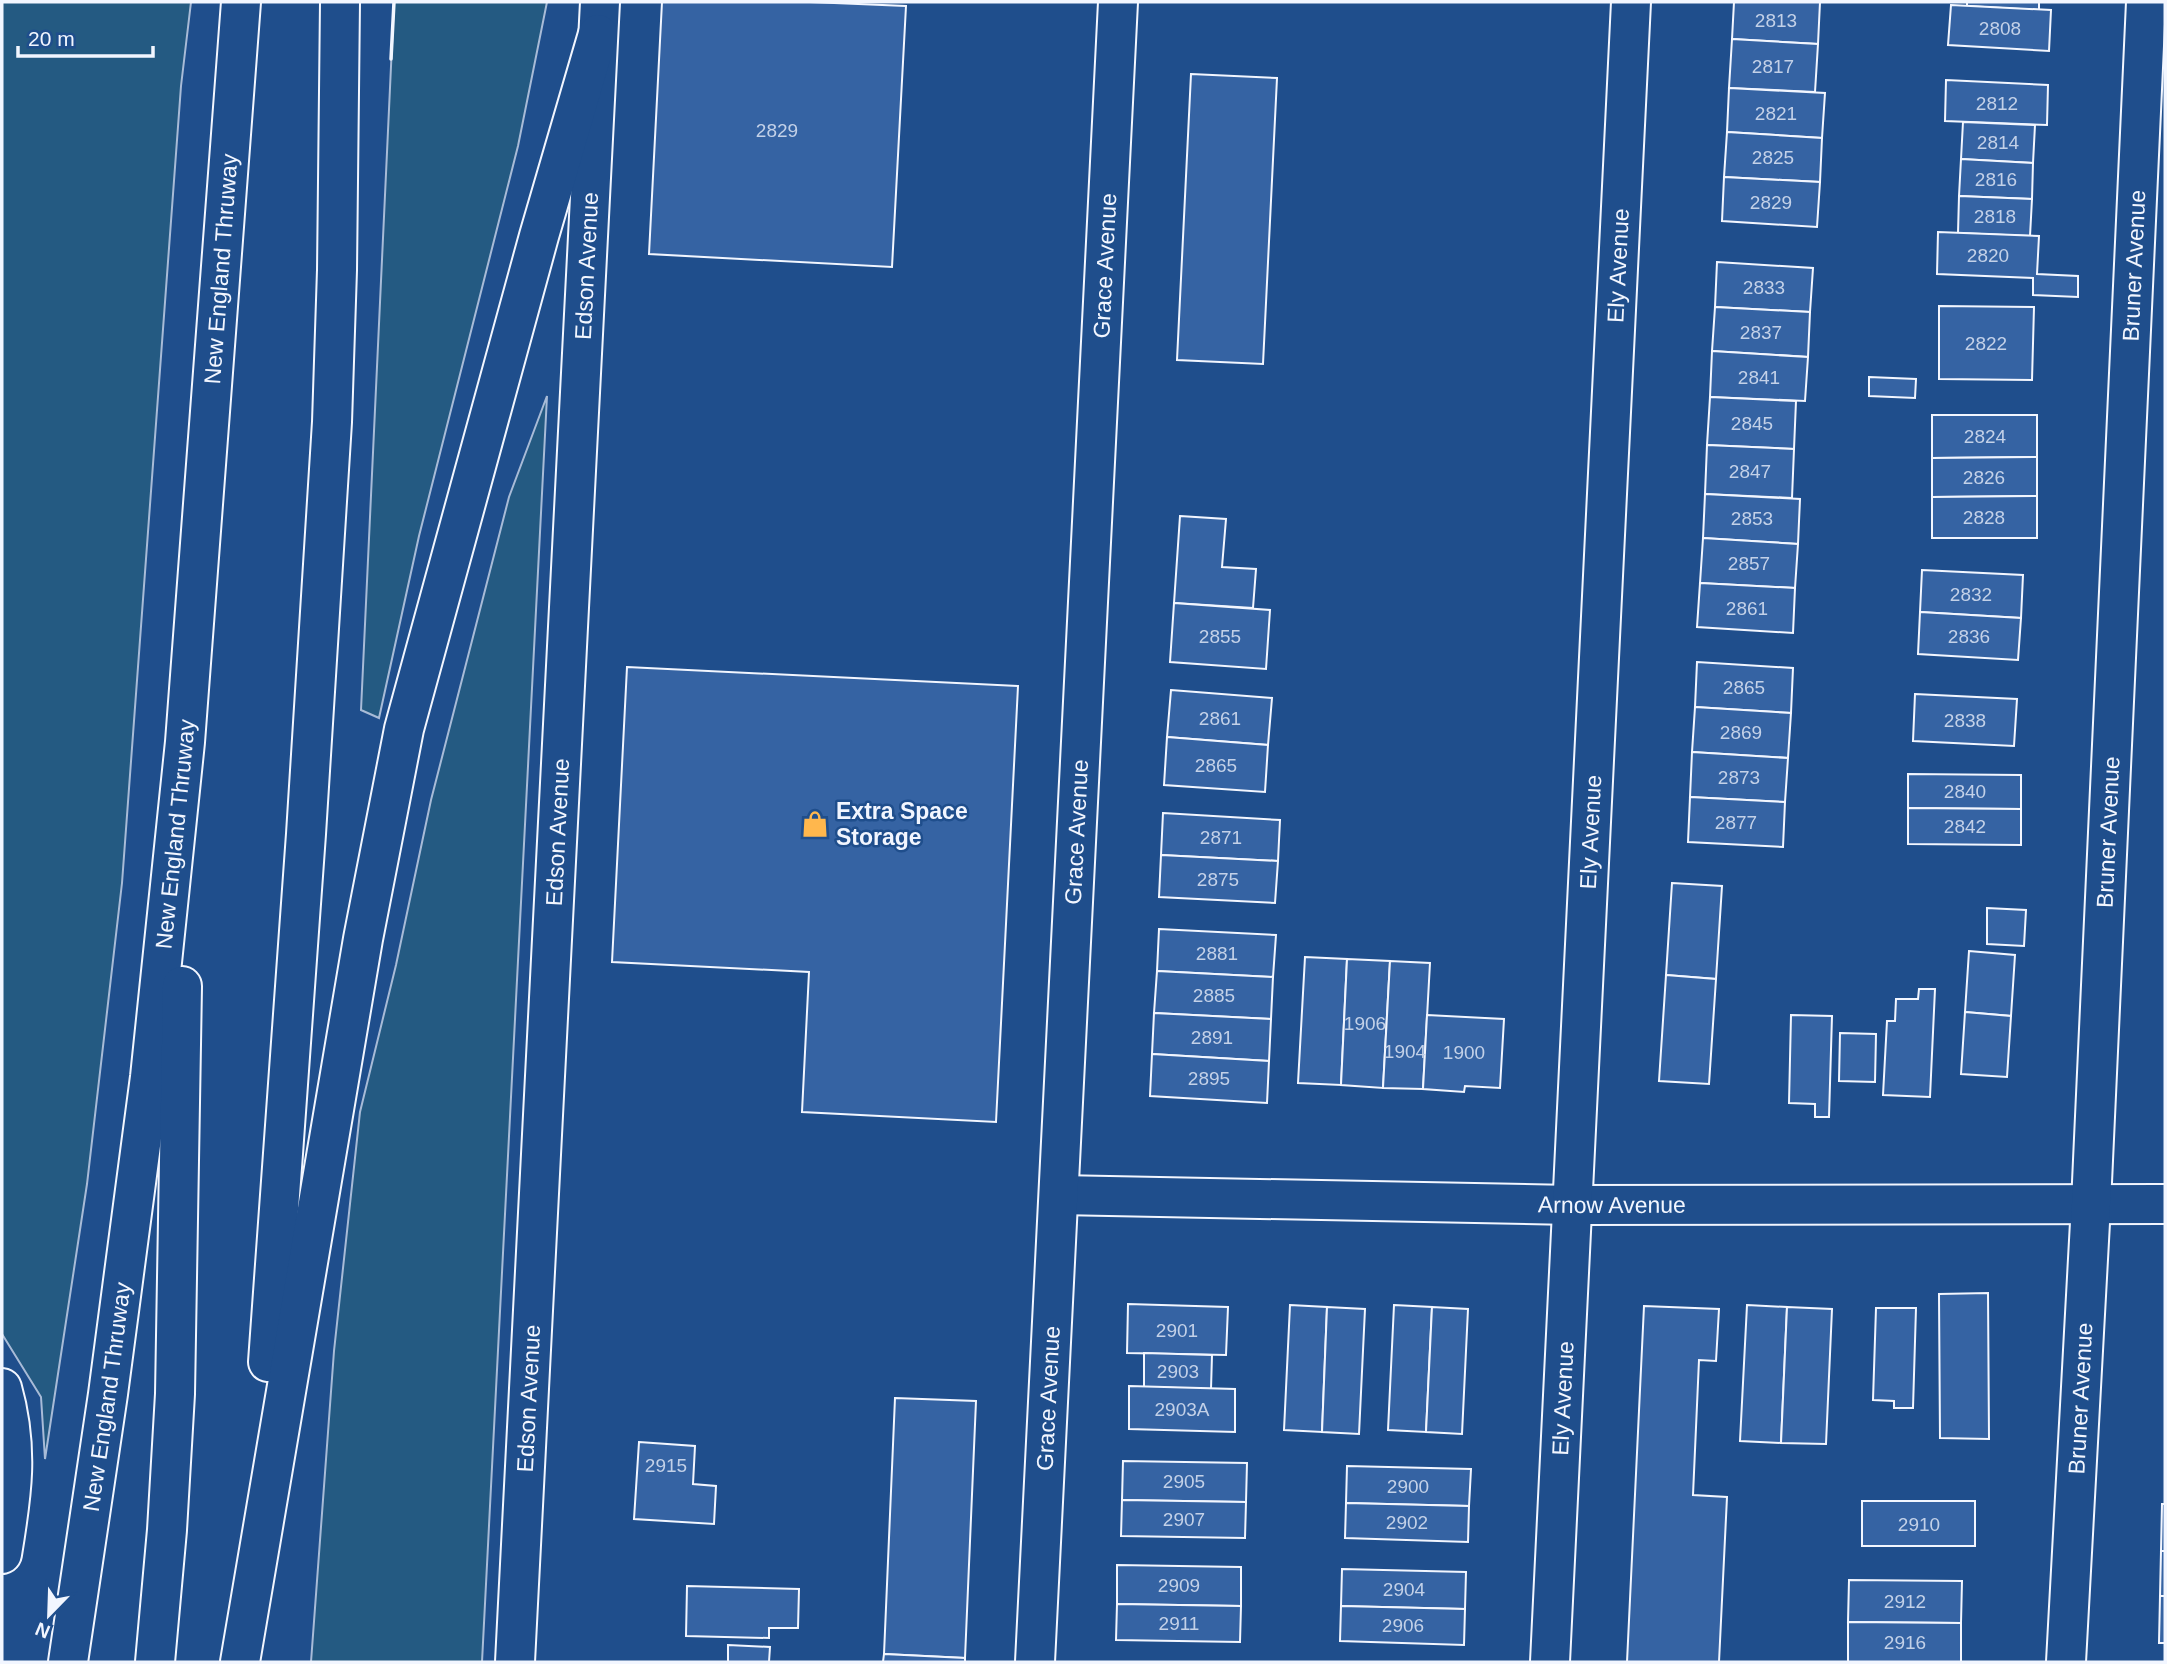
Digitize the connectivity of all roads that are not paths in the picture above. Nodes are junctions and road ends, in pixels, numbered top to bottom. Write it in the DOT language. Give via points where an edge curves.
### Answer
graph roads {
  1 [pos="241,2"];
  2 [pos="340,2"];
  3 [pos="1118,2"];
  4 [pos="1631,2"];
  5 [pos="2146,2"];
  6 [pos="599,18"];
  7 [pos="185,742"];
  8 [pos="1059,1195"];
  9 [pos="2091,1204"];
  10 [pos="2165,1204"];
  11 [pos="1572,1205"];
  12 [pos="2,1388"];
  13 [pos="2,1554"];
  14 [pos="68,1662"];
  15 [pos="155,1662"];
  16 [pos="240,1662"];
  17 [pos="514,1662"];
  18 [pos="1035,1662"];
  19 [pos="1550,1662"];
  20 [pos="2066,1662"];
  1 -- 7 [label="main road, New England Thruway"];
  2 -- 16 [label="main road" via="332,422 278,1248"];
  3 -- 8 [label="main road, Grace Avenue"];
  4 -- 11 [label="main road, Ely Avenue"];
  5 -- 9 [label="main road, Bruner Avenue"];
  6 -- 16 [label="main road" via="404,729 360,953"];
  6 -- 17 [label="main road, Edson Avenue"];
  7 -- 14 [label="main road, New England Thruway" via="150,1077"];
  7 -- 15 [label="main road" via="175,1394"];
  8 -- 11 [label="main road, Arnow Avenue"];
  8 -- 18 [label="main road, Grace Avenue"];
  9 -- 10 [label="main road, Arnow Avenue"];
  9 -- 11 [label="main road, Arnow Avenue"];
  9 -- 20 [label="main road, Bruner Avenue"];
  11 -- 19 [label="main road, Ely Avenue"];
  12 -- 13 [label="main road" via="13,1448"];
}
